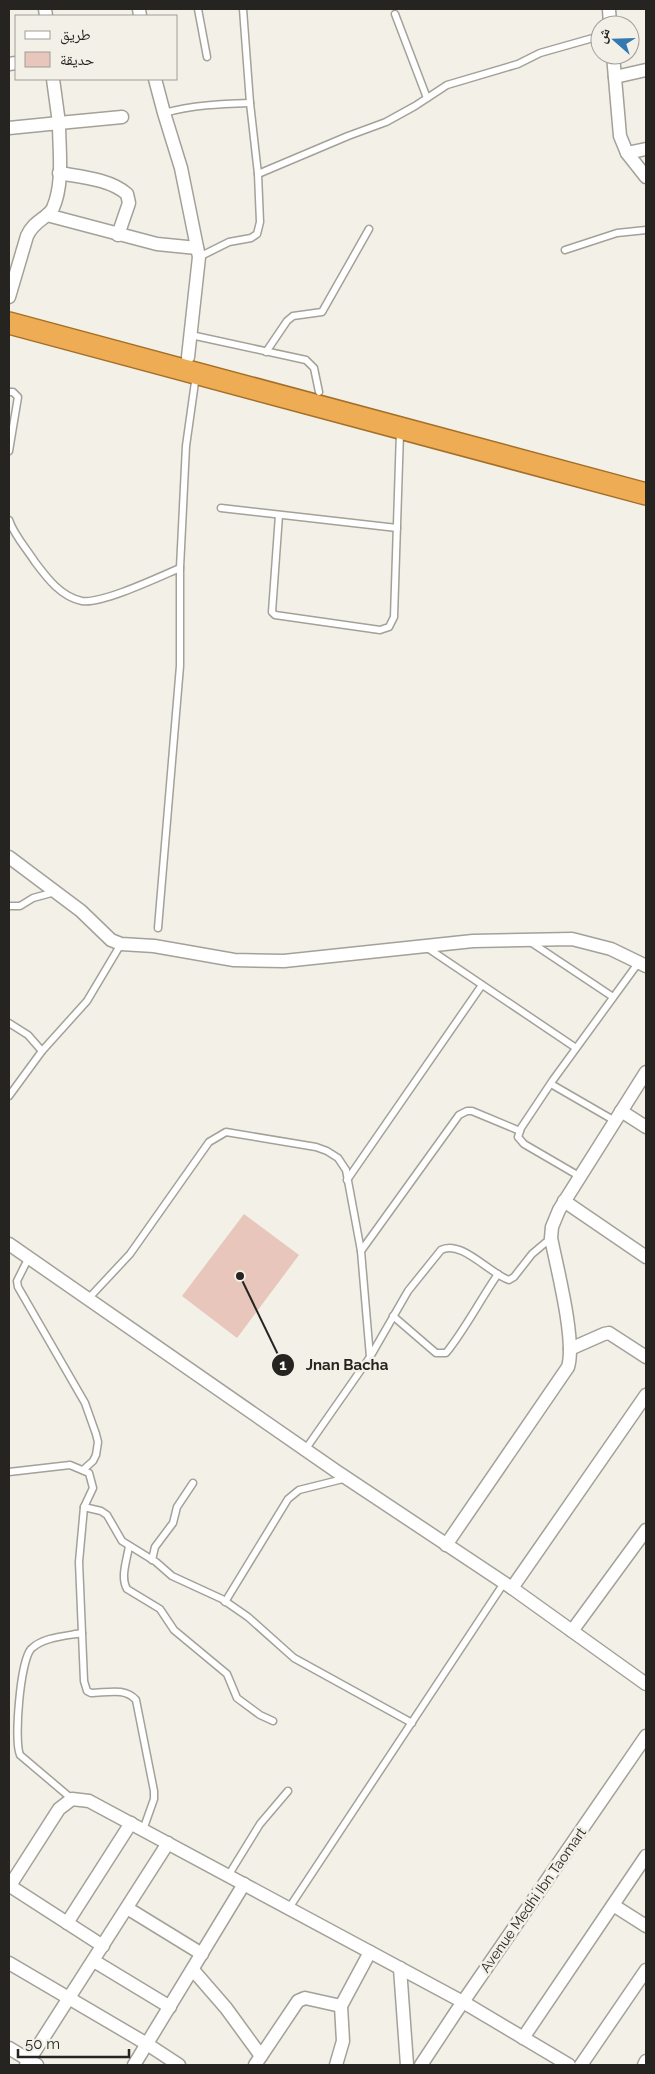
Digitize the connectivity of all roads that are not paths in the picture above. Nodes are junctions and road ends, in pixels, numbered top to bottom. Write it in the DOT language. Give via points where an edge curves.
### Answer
graph roads {
  1 [pos="198,9"];
  2 [pos="243,9"];
  3 [pos="395,14"];
  4 [pos="590,39"];
  5 [pos="207,58"];
  6 [pos="614,65"];
  7 [pos="646,70"];
  8 [pos="615,77"];
  9 [pos="53,80"];
  10 [pos="155,80"];
  11 [pos="427,98"];
  12 [pos="250,103"];
  13 [pos="164,113"];
  14 [pos="122,117"];
  15 [pos="59,123"];
  16 [pos="9,128"];
  17 [pos="646,149"];
  18 [pos="628,153"];
  19 [pos="59,173"];
  20 [pos="258,174"];
  21 [pos="646,178"];
  22 [pos="47,215"];
  23 [pos="369,229"];
  24 [pos="646,230"];
  25 [pos="118,234"];
  26 [pos="565,250"];
  27 [pos="198,253"];
  28 [pos="9,297"];
  29 [pos="9,310"];
  30 [pos="9,323"];
  31 [pos="191,335"];
  32 [pos="266,352"];
  33 [pos="192,366"];
  34 [pos="9,392"];
  35 [pos="319,392"];
  36 [pos="400,428"];
  37 [pos="9,451"];
  38 [pos="646,479"];
  39 [pos="646,494"];
  40 [pos="221,508"];
  41 [pos="279,515"];
  42 [pos="9,520"];
  43 [pos="397,528"];
  44 [pos="180,568"];
  45 [pos="9,857"];
  46 [pos="54,892"];
  47 [pos="9,906"];
  48 [pos="158,928"];
  49 [pos="527,940"];
  50 [pos="121,944"];
  51 [pos="423,945"];
  52 [pos="642,964"];
  53 [pos="482,985"];
  54 [pos="613,997"];
  55 [pos="9,1022"];
  56 [pos="576,1048"];
  57 [pos="42,1052"];
  58 [pos="646,1072"];
  59 [pos="551,1084"];
  60 [pos="9,1096"];
  61 [pos="618,1116"];
  62 [pos="646,1127"];
  63 [pos="520,1131"];
  64 [pos="579,1176"];
  65 [pos="347,1180"];
  66 [pos="564,1201"];
  67 [pos="551,1238"];
  68 [pos="9,1244"];
  69 [pos="361,1251"];
  70 [pos="29,1257"];
  71 [pos="646,1257"];
  72 [pos="498,1274"];
  73 [pos="88,1299"];
  74 [pos="393,1316"];
  75 [pos="570,1349"];
  76 [pos="370,1357"];
  77 [pos="646,1357"];
  78 [pos="646,1395"];
  79 [pos="305,1450"];
  80 [pos="83,1470"];
  81 [pos="9,1472"];
  82 [pos="347,1478"];
  83 [pos="193,1482"];
  84 [pos="84,1507"];
  85 [pos="646,1530"];
  86 [pos="446,1545"];
  87 [pos="129,1546"];
  88 [pos="152,1560"];
  89 [pos="508,1586"];
  90 [pos="226,1602"];
  91 [pos="572,1631"];
  92 [pos="82,1632"];
  93 [pos="646,1684"];
  94 [pos="273,1721"];
  95 [pos="412,1723"];
  96 [pos="646,1736"];
  97 [pos="288,1791"];
  98 [pos="72,1799"];
  99 [pos="131,1823"];
  100 [pos="143,1830"];
  101 [pos="168,1843"];
  102 [pos="646,1856"];
  103 [pos="228,1876"];
  104 [pos="244,1884"];
  105 [pos="9,1887"];
  106 [pos="613,1906"];
  107 [pos="127,1908"];
  108 [pos="289,1908"];
  109 [pos="67,1923"];
  110 [pos="646,1926"];
  111 [pos="103,1946"];
  112 [pos="370,1952"];
  113 [pos="202,1954"];
  114 [pos="94,1961"];
  115 [pos="9,1962"];
  116 [pos="400,1968"];
  117 [pos="193,1970"];
  118 [pos="646,1970"];
  119 [pos="70,1999"];
  120 [pos="463,2002"];
  121 [pos="340,2006"];
  122 [pos="170,2007"];
  123 [pos="523,2038"];
  124 [pos="148,2044"];
  125 [pos="9,2048"];
  126 [pos="258,2061"];
  127 [pos="646,2061"];
  128 [pos="31,2064"];
  129 [pos="134,2065"];
  130 [pos="179,2065"];
  131 [pos="336,2065"];
  132 [pos="407,2065"];
  133 [pos="421,2065"];
  134 [pos="569,2065"];
  135 [pos="581,2065"];
  136 [pos="644,2065"];
  1 -- 5 [label="lane"];
  2 -- 12 [label="lane"];
  3 -- 11 [label="lane"];
  4 -- 11 [label="lane" via="447,85"];
  6 -- 8 [label="street"];
  7 -- 8 [label="street"];
  8 -- 18 [label="street" via="620,136"];
  9 -- 15 [label="street"];
  10 -- 13 [label="street"];
  11 -- 20 [label="lane" via="386,122"];
  12 -- 13 [label="lane" via="203,104"];
  12 -- 20 [label="lane"];
  13 -- 27 [label="street" via="181,168"];
  14 -- 15 [label="street"];
  15 -- 16 [label="street"];
  15 -- 19 [label="street"];
  17 -- 18 [label="street"];
  18 -- 21 [label="street"];
  19 -- 22 [label="street" via="54,206"];
  19 -- 25 [label="street" via="108,184 128,194 129,202"];
  20 -- 27 [label="lane" via="260,222 257,234"];
  22 -- 25 [label="street"];
  22 -- 28 [label="street" via="31,227"];
  23 -- 32 [label="lane" via="322,312 293,316"];
  24 -- 26 [label="lane" via="617,233"];
  25 -- 27 [label="street"];
  27 -- 31 [label="street"];
  29 -- 33 [label="highway"];
  30 -- 33 [label="highway"];
  31 -- 32 [label="lane"];
  31 -- 33 [label="street"];
  32 -- 35 [label="lane" via="306,360 314,368"];
  33 -- 35 [label="highway"];
  33 -- 36 [label="highway"];
  33 -- 44 [label="lane"];
  34 -- 37 [label="lane" via="18,397"];
  35 -- 38 [label="highway"];
  36 -- 39 [label="highway"];
  36 -- 43 [label="lane"];
  40 -- 41 [label="lane"];
  41 -- 43 [label="lane"];
  41 -- 43 [label="lane" via="272,612 380,630 389,627 394,617"];
  42 -- 44 [label="lane" via="47,578 62,592 82,601 100,599"];
  44 -- 48 [label="lane" via="180,666"];
  45 -- 46 [label="street"];
  46 -- 47 [label="lane" via="20,906"];
  46 -- 50 [label="street" via="81,911 111,940"];
  49 -- 51 [label="street"];
  49 -- 52 [label="street" via="572,939 594,943"];
  49 -- 54 [label="lane"];
  50 -- 51 [label="street" via="154,946 234,960 284,961"];
  50 -- 57 [label="lane" via="87,1001"];
  51 -- 53 [label="lane"];
  52 -- 54 [label="lane"];
  53 -- 56 [label="lane"];
  53 -- 65 [label="lane"];
  54 -- 56 [label="lane"];
  55 -- 57 [label="lane" via="28,1035"];
  56 -- 59 [label="lane"];
  57 -- 60 [label="lane"];
  58 -- 61 [label="street"];
  59 -- 61 [label="lane"];
  59 -- 63 [label="lane"];
  61 -- 62 [label="street"];
  61 -- 64 [label="street"];
  63 -- 64 [label="lane" via="519,1140 524,1144"];
  63 -- 69 [label="lane" via="472,1111 459,1115"];
  64 -- 66 [label="street"];
  65 -- 69 [label="lane"];
  65 -- 73 [label="lane" via="342,1162 327,1150 226,1132 209,1142 130,1254"];
  66 -- 67 [label="street" via="552,1227"];
  66 -- 71 [label="street"];
  67 -- 72 [label="lane" via="538,1248 512,1279"];
  67 -- 75 [label="street"];
  68 -- 70 [label="street"];
  69 -- 76 [label="lane"];
  70 -- 73 [label="street"];
  70 -- 80 [label="lane" via="18,1281 20,1292 85,1403 96,1434 96,1455"];
  72 -- 74 [label="lane" via="468,1254 445,1247 408,1291"];
  72 -- 74 [label="lane" via="446,1353 436,1354"];
  73 -- 79 [label="street"];
  74 -- 76 [label="lane"];
  75 -- 77 [label="street" via="609,1334"];
  75 -- 86 [label="street" via="570,1359 562,1378"];
  76 -- 79 [label="lane"];
  78 -- 89 [label="street"];
  79 -- 82 [label="street"];
  80 -- 81 [label="lane" via="70,1464"];
  80 -- 84 [label="lane" via="89,1474 93,1488"];
  82 -- 86 [label="street"];
  82 -- 90 [label="lane" via="299,1490 288,1499"];
  83 -- 88 [label="lane" via="177,1507 173,1523 155,1547"];
  84 -- 87 [label="lane" via="107,1515 122,1541"];
  84 -- 92 [label="lane" via="80,1562"];
  85 -- 91 [label="street"];
  86 -- 89 [label="street"];
  87 -- 88 [label="lane"];
  87 -- 94 [label="lane" via="124,1573 127,1590 160,1609 174,1630 227,1674 237,1698 260,1716"];
  88 -- 90 [label="lane" via="172,1576"];
  89 -- 91 [label="street"];
  89 -- 95 [label="lane"];
  90 -- 95 [label="lane" via="294,1658"];
  91 -- 93 [label="street"];
  92 -- 98 [label="lane" via="51,1639 29,1653 22,1669 17,1734 20,1755"];
  92 -- 100 [label="lane" via="87,1690 123,1692 136,1700 154,1791"];
  95 -- 108 [label="lane"];
  96 -- 120 [label="street, Avenue Medhi Ibn Taomart"];
  97 -- 103 [label="lane" via="260,1824"];
  98 -- 99 [label="street" via="89,1801"];
  98 -- 105 [label="street" via="59,1809"];
  99 -- 100 [label="street"];
  99 -- 109 [label="street"];
  100 -- 101 [label="street"];
  101 -- 103 [label="street"];
  101 -- 107 [label="street"];
  102 -- 106 [label="street"];
  103 -- 104 [label="street"];
  104 -- 108 [label="street"];
  104 -- 113 [label="street"];
  105 -- 109 [label="street"];
  106 -- 110 [label="street"];
  106 -- 123 [label="street"];
  107 -- 111 [label="street"];
  107 -- 113 [label="street"];
  108 -- 112 [label="street"];
  109 -- 111 [label="street"];
  111 -- 114 [label="street"];
  112 -- 116 [label="street"];
  112 -- 121 [label="street"];
  113 -- 117 [label="street"];
  114 -- 119 [label="street"];
  114 -- 122 [label="street"];
  115 -- 119 [label="street"];
  116 -- 120 [label="street"];
  116 -- 132 [label="street"];
  117 -- 122 [label="street"];
  117 -- 126 [label="street" via="226,2008"];
  118 -- 135 [label="street"];
  119 -- 124 [label="street"];
  119 -- 128 [label="street"];
  120 -- 123 [label="street"];
  120 -- 133 [label="street, Avenue Medhi Ibn Taomart"];
  121 -- 126 [label="street" via="302,1998"];
  121 -- 131 [label="street" via="343,2041"];
  122 -- 124 [label="street"];
  123 -- 134 [label="street"];
  124 -- 129 [label="street"];
  124 -- 130 [label="street"];
  125 -- 128 [label="street"];
  127 -- 136 [label="street"];
}
